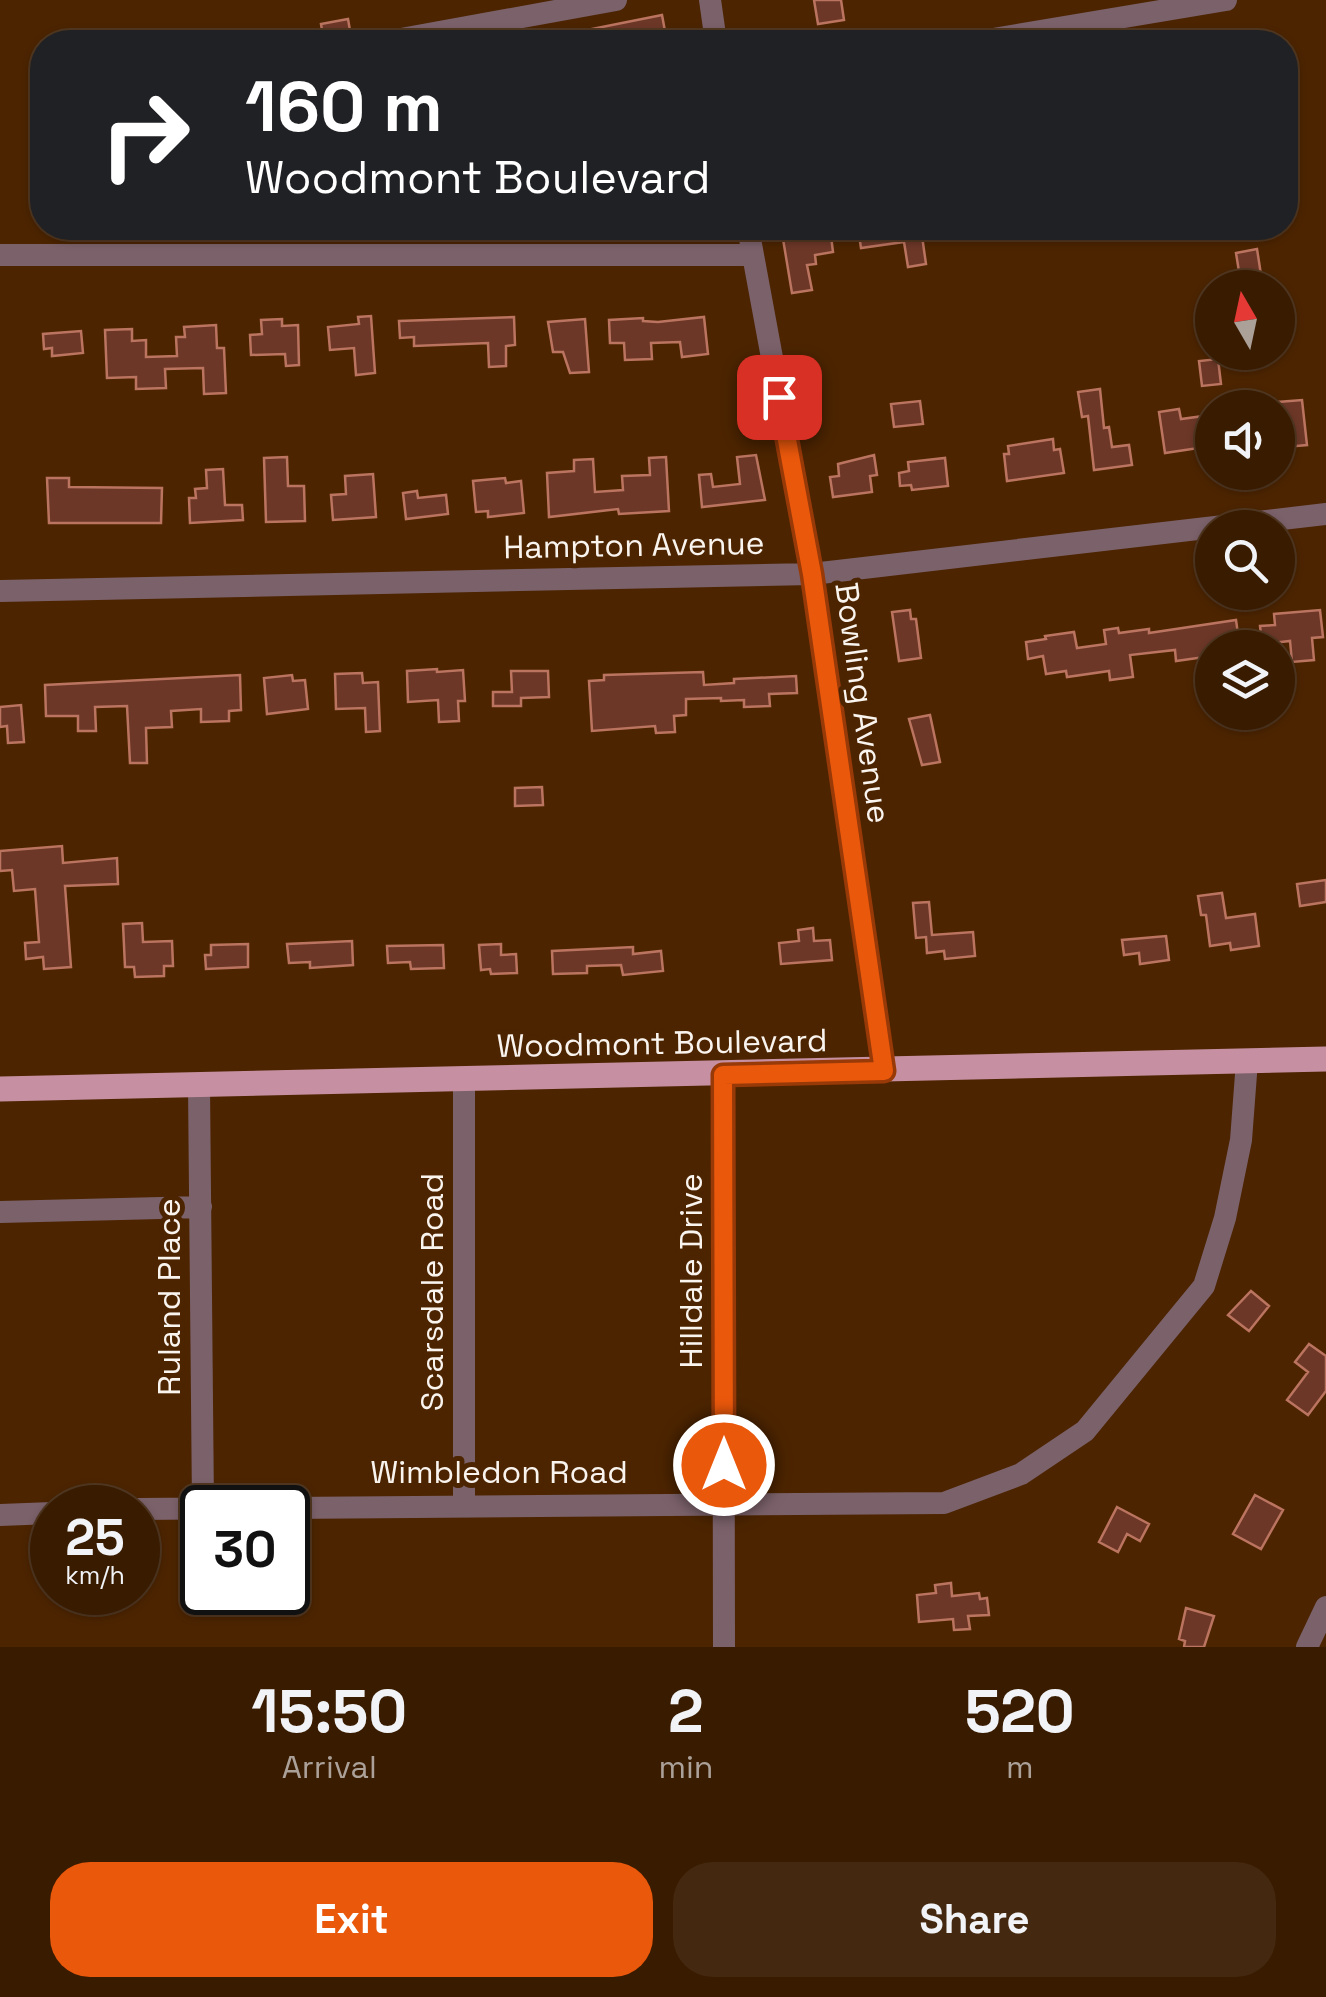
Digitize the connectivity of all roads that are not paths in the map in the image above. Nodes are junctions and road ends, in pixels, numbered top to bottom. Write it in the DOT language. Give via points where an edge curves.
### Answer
graph roads {
  1 [pos="616,0"];
  2 [pos="710,0"];
  3 [pos="1226,0"];
  4 [pos="1091,11"];
  5 [pos="451,30"];
  6 [pos="714,30"];
  7 [pos="1020,30"];
  8 [pos="750,240"];
  9 [pos="0,255"];
  10 [pos="753,256"];
  11 [pos="1326,514"];
  12 [pos="812,574"];
  13 [pos="0,590"];
  14 [pos="1326,1059"];
  15 [pos="1247,1061"];
  16 [pos="884,1071"];
  17 [pos="723,1075"];
  18 [pos="464,1079"];
  19 [pos="199,1086"];
  20 [pos="0,1089"];
  21 [pos="200,1207"];
  22 [pos="0,1212"];
  23 [pos="203,1485"];
  24 [pos="464,1504"];
  25 [pos="724,1504"];
  26 [pos="310,1506"];
  27 [pos="30,1513"];
  28 [pos="0,1514"];
  29 [pos="1326,1607"];
  30 [pos="724,1647"];
  31 [pos="1307,1647"];
  1 -- 5 [label="street"];
  2 -- 6 [label="street"];
  3 -- 4 [label="street"];
  4 -- 7 [label="street"];
  8 -- 10 [label="street, Bowling Avenue"];
  9 -- 10 [label="street"];
  10 -- 12 [label="street, Bowling Avenue"];
  11 -- 12 [label="street, Hampton Avenue"];
  12 -- 13 [label="street, Hampton Avenue"];
  12 -- 16 [label="street, Bowling Avenue"];
  14 -- 15 [label="main road, Woodmont Boulevard"];
  15 -- 16 [label="main road, Woodmont Boulevard"];
  15 -- 25 [label="street, Wimbledon Road" via="1241,1140 1204,1286 1085,1431 1021,1474 944,1503"];
  16 -- 17 [label="main road, Woodmont Boulevard"];
  17 -- 18 [label="main road, Woodmont Boulevard"];
  17 -- 25 [label="street, Hilldale Drive"];
  18 -- 19 [label="main road, Woodmont Boulevard"];
  18 -- 24 [label="street, Scarsdale Road"];
  19 -- 20 [label="main road, Woodmont Boulevard"];
  19 -- 21 [label="street, Ruland Place"];
  21 -- 22 [label="street"];
  21 -- 23 [label="street, Ruland Place"];
  24 -- 25 [label="street, Wimbledon Road"];
  24 -- 26 [label="street, Wimbledon Road"];
  25 -- 30 [label="street, Hilldale Drive"];
  27 -- 28 [label="street"];
  29 -- 31 [label="street"];
}
